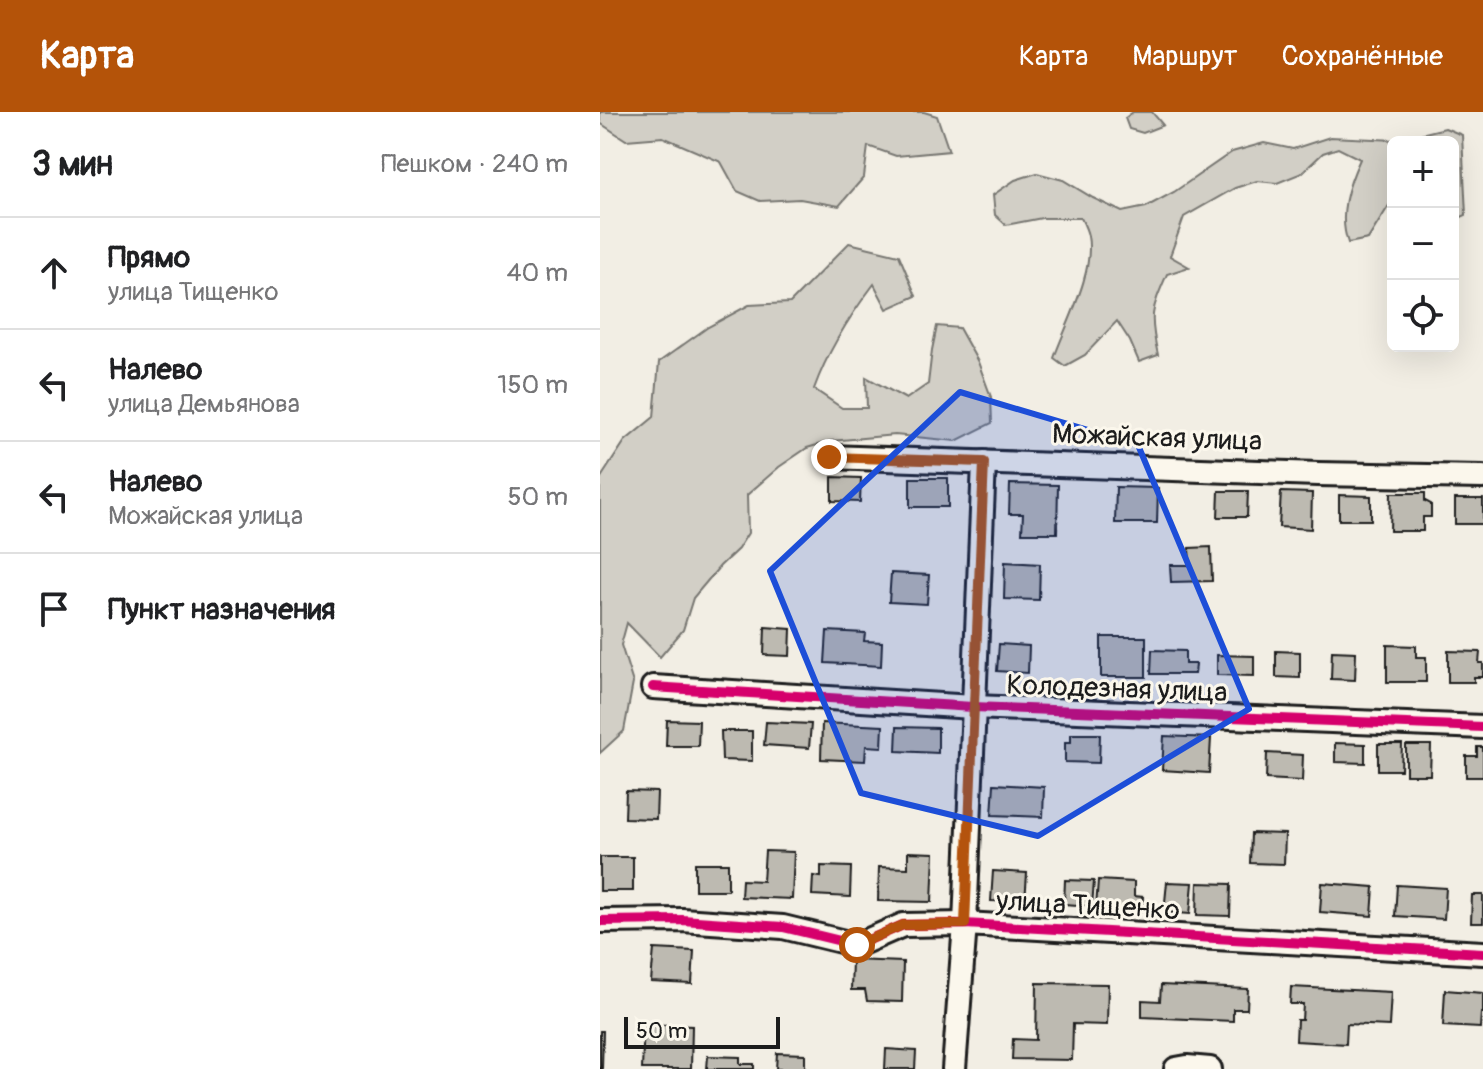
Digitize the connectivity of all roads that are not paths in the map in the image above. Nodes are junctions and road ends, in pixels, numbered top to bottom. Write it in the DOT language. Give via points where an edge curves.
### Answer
graph roads {
  1 [pos="829,457"];
  2 [pos="984,462"];
  3 [pos="1483,477"];
  4 [pos="653,687"];
  5 [pos="973,707"];
  6 [pos="1483,727"];
  7 [pos="600,921"];
  8 [pos="965,924"];
  9 [pos="1483,953"];
  10 [pos="954,1069"];
  11 [pos="1176,1069"];
  12 [pos="1210,1069"];
  1 -- 2 [label="street, Можайская улица"];
  2 -- 3 [label="street, Можайская улица"];
  2 -- 5 [label="street"];
  4 -- 5 [label="street, Колодезная улица"];
  5 -- 6 [label="street, Колодезная улица"];
  5 -- 8 [label="street"];
  7 -- 8 [label="street, улица Тищенко" via="783,927 857,945 903,925"];
  8 -- 9 [label="street, улица Тищенко"];
  8 -- 10 [label="street"];
  11 -- 12 [label="street"];
}
